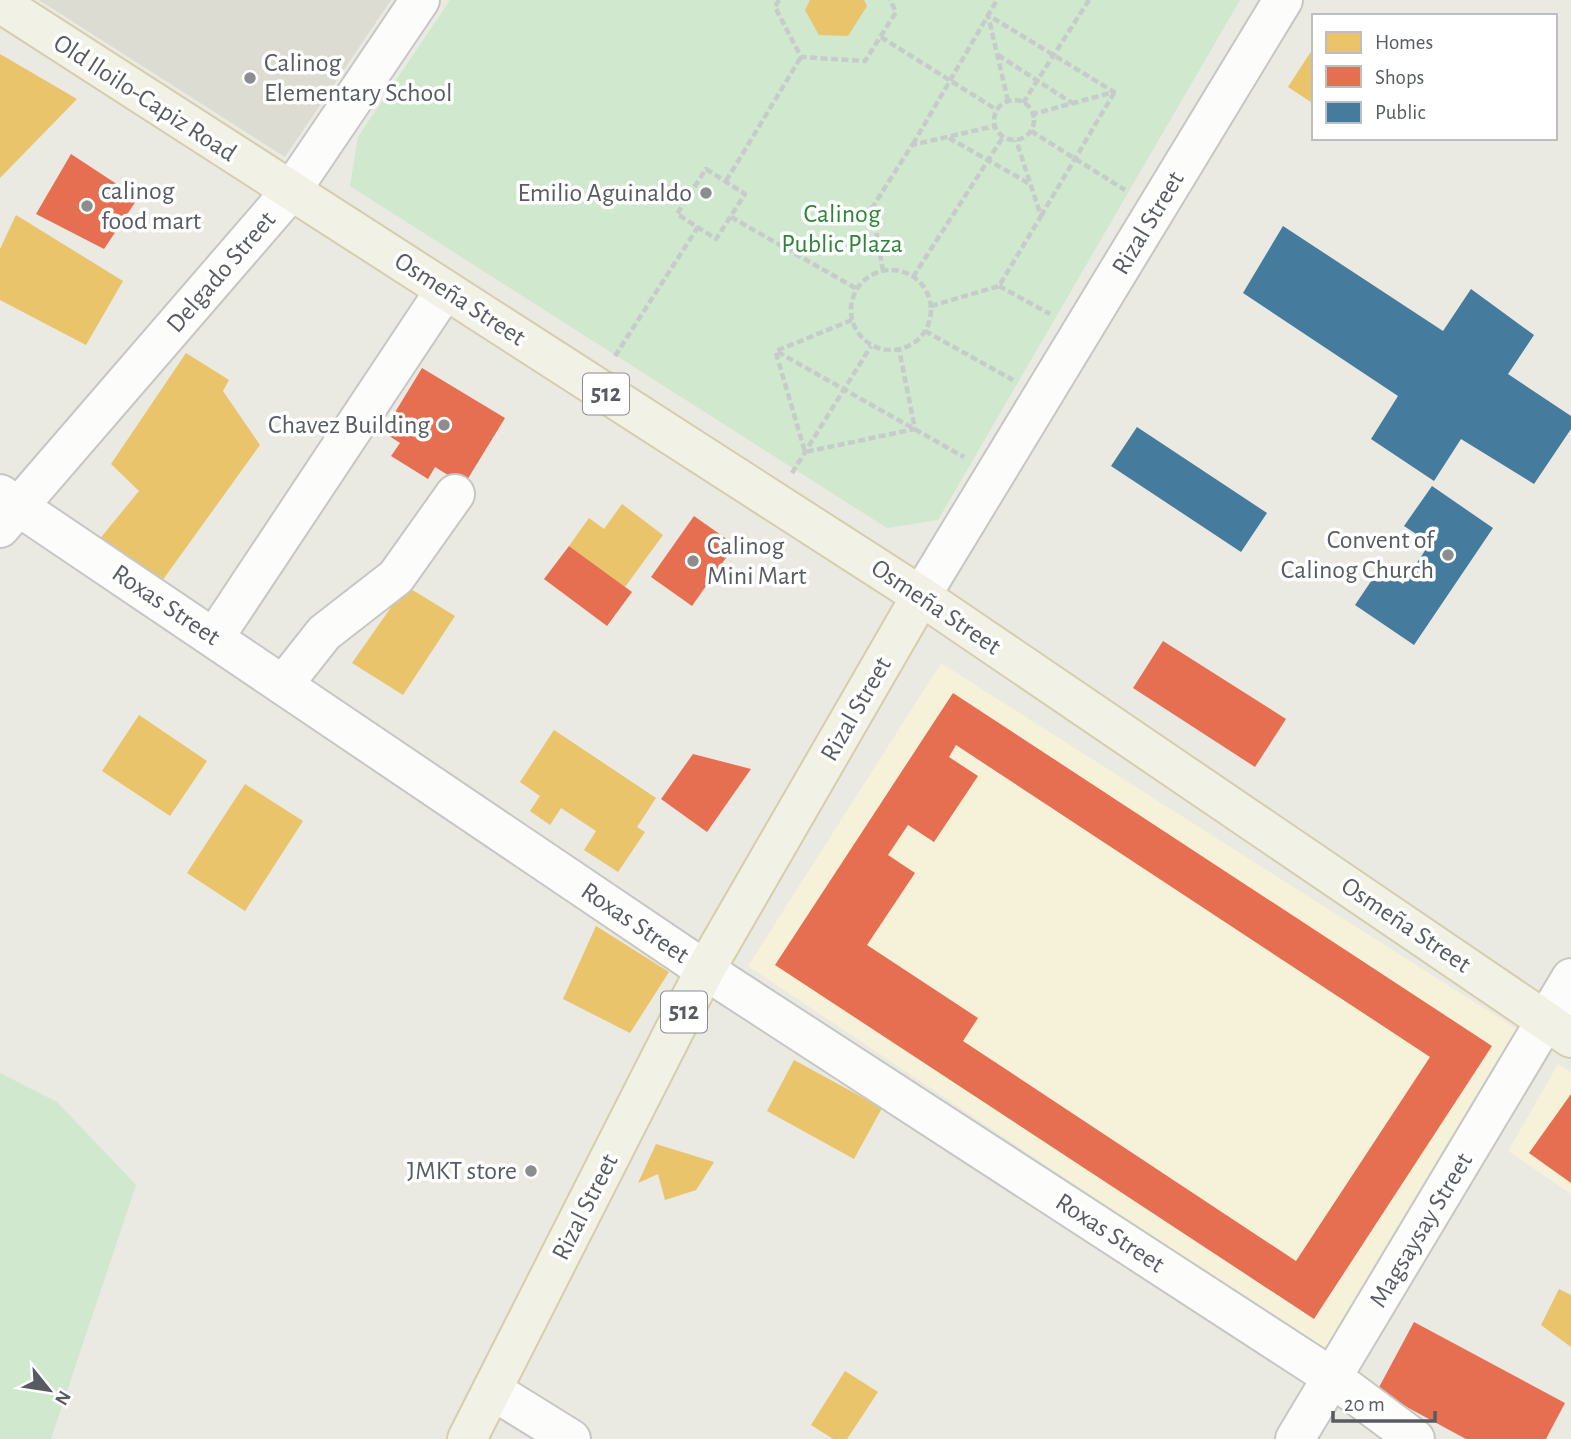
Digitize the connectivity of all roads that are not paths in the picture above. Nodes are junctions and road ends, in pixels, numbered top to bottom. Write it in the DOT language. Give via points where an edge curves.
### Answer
graph roads {
  1 [pos="419,0"];
  2 [pos="1283,0"];
  3 [pos="0,3"];
  4 [pos="291,191"];
  5 [pos="446,290"];
  6 [pos="455,494"];
  7 [pos="6,509"];
  8 [pos="921,596"];
  9 [pos="214,638"];
  10 [pos="283,685"];
  11 [pos="705,970"];
  12 [pos="1571,978"];
  13 [pos="1558,1029"];
  14 [pos="1333,1378"];
  15 [pos="492,1390"];
  16 [pos="467,1439"];
  17 [pos="571,1439"];
  18 [pos="1295,1439"];
  19 [pos="1415,1439"];
  1 -- 4 [label="street, Delgado Street"];
  2 -- 8 [label="street, Rizal Street"];
  3 -- 4 [label="main road, Old Iloilo-Capiz Road / 512"];
  4 -- 5 [label="main road, Osmeña Street / 512"];
  4 -- 7 [label="street, Delgado Street"];
  5 -- 8 [label="main road, Osmeña Street / 512"];
  5 -- 9 [label="street"];
  6 -- 10 [label="street" via="396,577 324,633"];
  7 -- 9 [label="street, Roxas Street"];
  8 -- 11 [label="main road, Rizal Street / 512"];
  8 -- 13 [label="main road, Osmeña Street"];
  9 -- 10 [label="street, Roxas Street"];
  10 -- 11 [label="street, Roxas Street"];
  11 -- 14 [label="street, Roxas Street"];
  11 -- 15 [label="main road, Rizal Street / 512"];
  12 -- 13 [label="street, Magsaysay Street"];
  13 -- 14 [label="street, Magsaysay Street"];
  14 -- 18 [label="street, Magsaysay Street"];
  14 -- 19 [label="street, Roxas Street"];
  15 -- 16 [label="main road, Rizal Street / 512"];
  15 -- 17 [label="street"];
}
